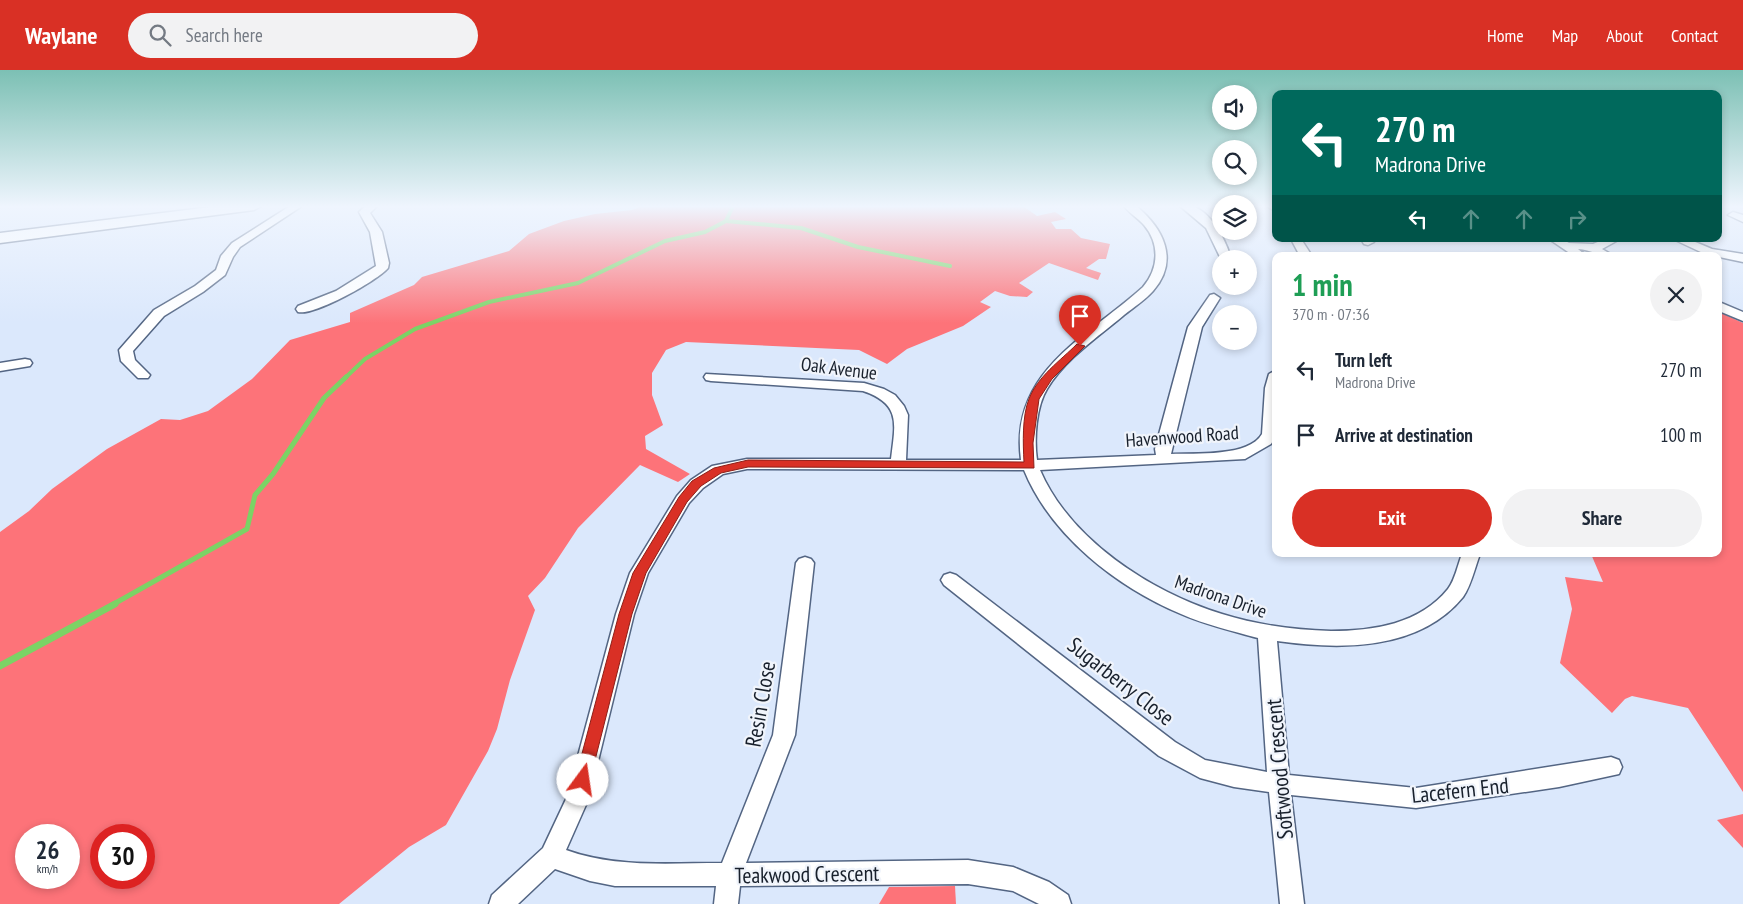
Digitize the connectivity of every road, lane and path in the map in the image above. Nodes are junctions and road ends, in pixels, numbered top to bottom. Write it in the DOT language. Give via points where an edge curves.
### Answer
graph roads {
  1 [pos="236,245"];
  2 [pos="379,245"];
  3 [pos="1161,245"];
  4 [pos="1570,245"];
  5 [pos="1574,245"];
  6 [pos="1602,245"];
  7 [pos="1693,245"];
  8 [pos="1588,252"];
  9 [pos="1709,252"];
  10 [pos="1722,254"];
  11 [pos="1743,258"];
  12 [pos="1214,298"];
  13 [pos="1722,307"];
  14 [pos="302,309"];
  15 [pos="1743,317"];
  16 [pos="25,363"];
  17 [pos="0,367"];
  18 [pos="143,374"];
  19 [pos="711,377"];
  20 [pos="1272,388"];
  21 [pos="1164,459"];
  22 [pos="898,464"];
  23 [pos="1030,465"];
  24 [pos="1470,557"];
  25 [pos="805,563"];
  26 [pos="950,580"];
  27 [pos="1267,633"];
  28 [pos="1611,766"];
  29 [pos="1279,784"];
  30 [pos="551,856"];
  31 [pos="730,875"];
  32 [pos="501,904"];
  33 [pos="726,904"];
  34 [pos="1059,904"];
  35 [pos="1292,904"];
  1 -- 18 [label="street" via="226,256 220,272 149,322 126,350 128,360"];
  2 -- 14 [label="street" via="382,268 340,294"];
  3 -- 23 [label="street, Madrona Drive" via="1160,266 1149,287 1080,346 1043,384 1034,399 1028,443"];
  4 -- 8 [label="street"];
  5 -- 8 [label="street"];
  6 -- 8 [label="street"];
  7 -- 9 [label="street"];
  10 -- 11 [label="street"];
  12 -- 21 [label="street" via="1195,327 1163,449"];
  13 -- 15 [label="street"];
  16 -- 17 [label="street"];
  19 -- 22 [label="street, Oak Avenue" via="864,387 887,394 900,408"];
  20 -- 21 [label="street, Havenwood Road" via="1270,434 1261,446 1245,454"];
  21 -- 23 [label="street, Havenwood Road"];
  22 -- 23 [label="street, Havenwood Road"];
  22 -- 30 [label="street, Havenwood Road" via="748,464 718,470 696,484 640,573 625,614 578,798"];
  23 -- 27 [label="street, Madrona Drive" via="1056,510 1099,554 1122,572 1152,592 1189,610"];
  24 -- 27 [label="street, Madrona Drive" via="1460,585 1434,614 1403,629 1344,640"];
  25 -- 31 [label="street, Resin Close" via="780,750"];
  26 -- 29 [label="street, Sugarberry Close" via="1186,761 1234,777"];
  27 -- 29 [label="street, Softwood Crescent"];
  28 -- 29 [label="street, Lacefern End" via="1416,798"];
  29 -- 35 [label="street, Softwood Crescent"];
  30 -- 31 [label="street, Teakwood Crescent" via="590,870 616,874"];
  30 -- 32 [label="street"];
  31 -- 33 [label="street"];
  31 -- 34 [label="street, Teakwood Crescent" via="968,872 1013,879 1040,890"];
}
